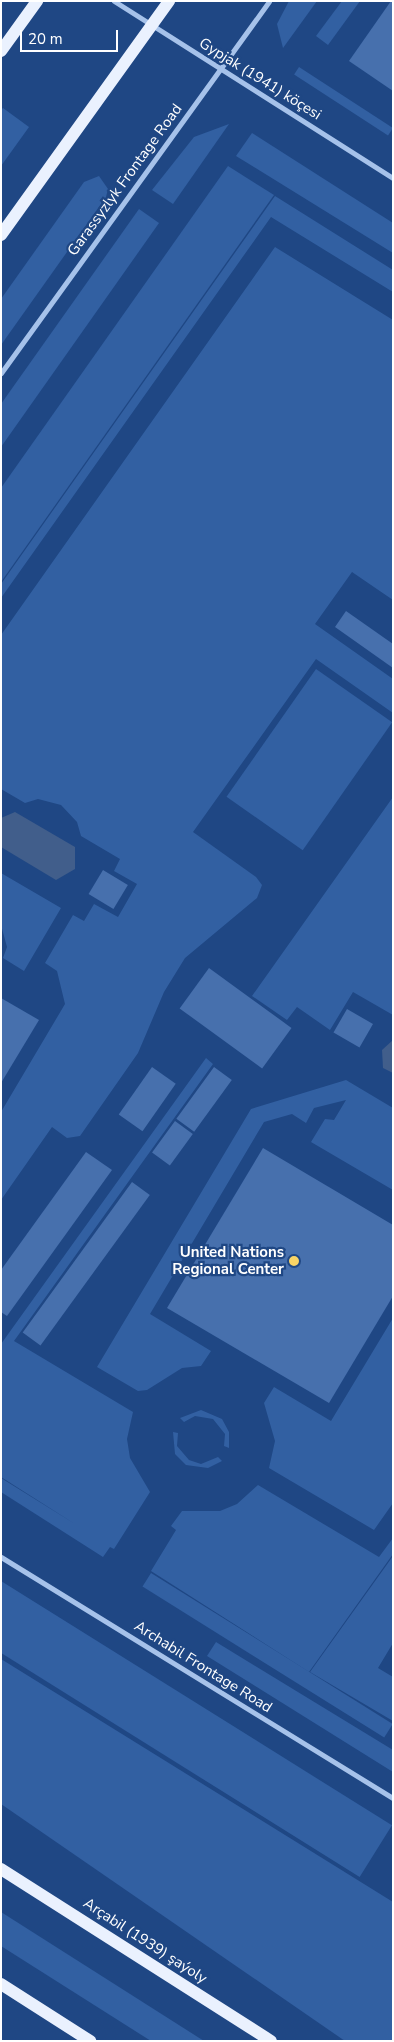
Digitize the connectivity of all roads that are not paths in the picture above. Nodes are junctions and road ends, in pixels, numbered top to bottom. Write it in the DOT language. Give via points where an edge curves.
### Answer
graph roads {
  1 [pos="37,1"];
  2 [pos="114,1"];
  3 [pos="169,1"];
  4 [pos="269,1"];
  5 [pos="152,25"];
  6 [pos="1,51"];
  7 [pos="222,69"];
  8 [pos="393,178"];
  9 [pos="1,235"];
  10 [pos="1,373"];
  11 [pos="1,1557"];
  12 [pos="393,1798"];
  13 [pos="1,1868"];
  14 [pos="1,1984"];
  15 [pos="90,2041"];
  16 [pos="271,2041"];
  1 -- 6 [label="main road"];
  2 -- 5 [label="street, Gypjak (1941) köçesi"];
  3 -- 5 [label="main road"];
  4 -- 7 [label="street, Garassyzlyk Frontage Road"];
  5 -- 7 [label="street, Gypjak (1941) köçesi"];
  5 -- 9 [label="main road"];
  7 -- 8 [label="street, Gypjak (1941) köçesi"];
  7 -- 10 [label="street, Garassyzlyk Frontage Road"];
  11 -- 12 [label="street, Archabil Frontage Road"];
  13 -- 16 [label="main road, Arçabil (1939) şaýoly"];
  14 -- 15 [label="main road"];
}
